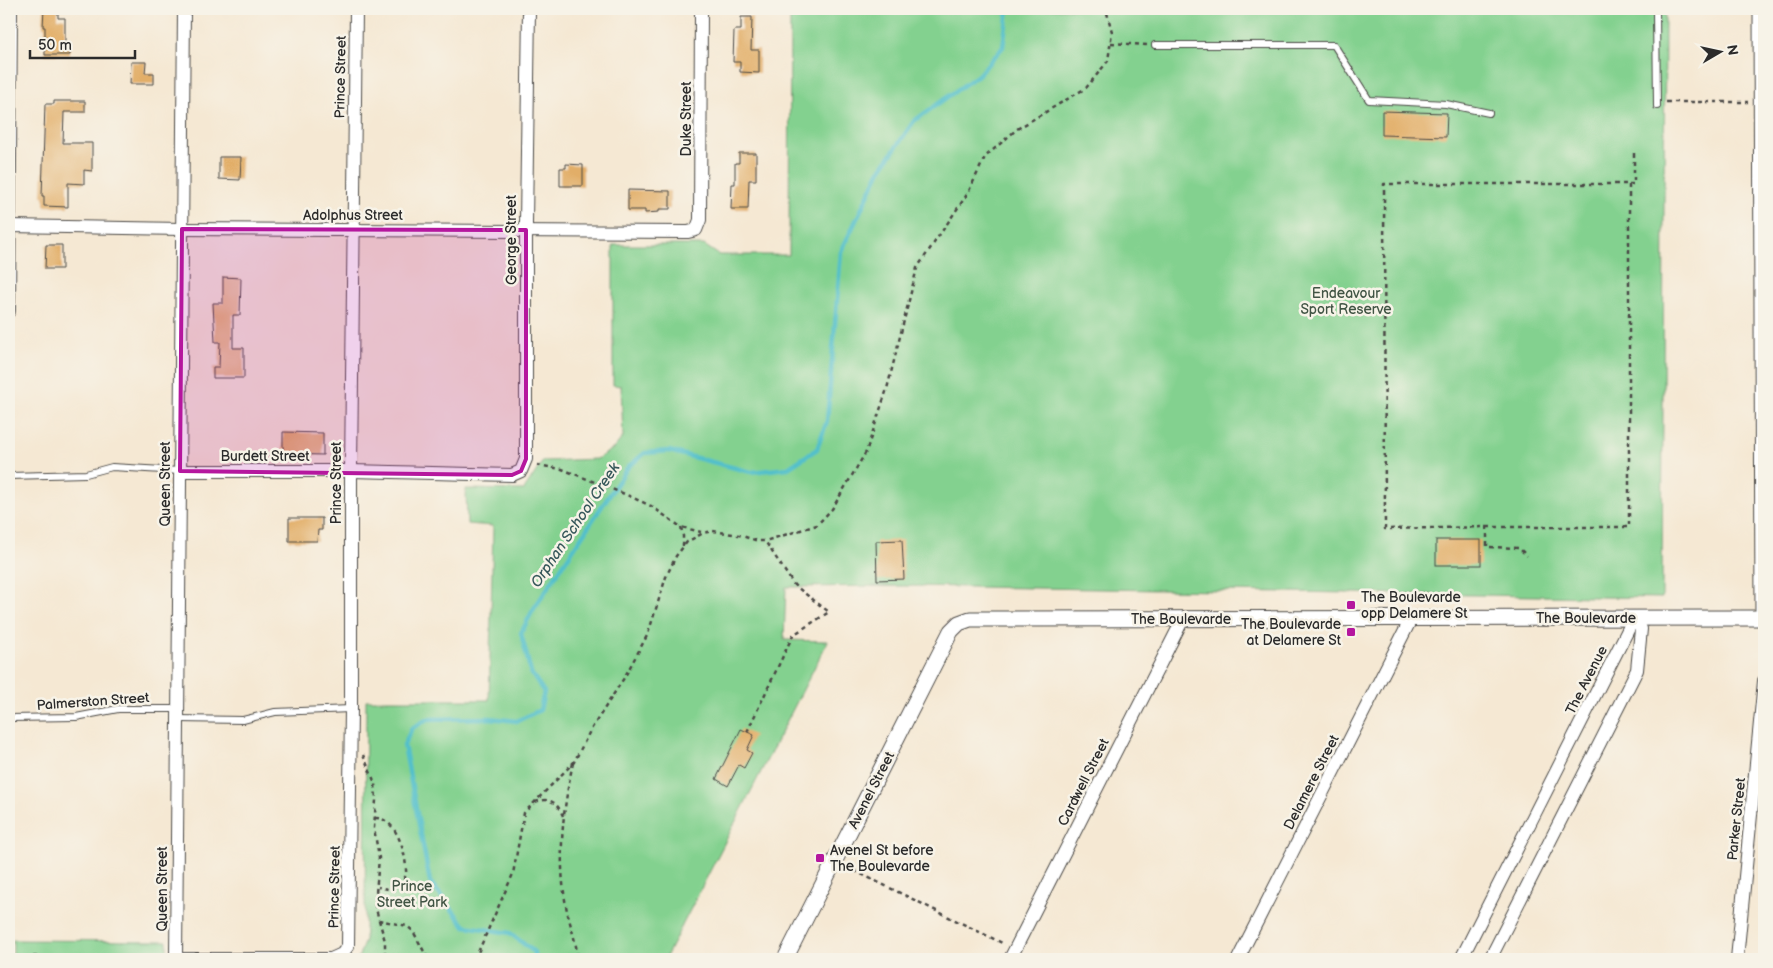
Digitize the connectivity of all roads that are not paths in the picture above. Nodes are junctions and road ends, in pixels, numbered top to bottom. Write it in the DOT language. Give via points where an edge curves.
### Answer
graph roads {
  1 [pos="11,9"];
  2 [pos="184,9"];
  3 [pos="356,9"];
  4 [pos="529,9"];
  5 [pos="701,9"];
  6 [pos="1656,9"];
  7 [pos="1761,9"];
  8 [pos="1155,46"];
  9 [pos="1657,104"];
  10 [pos="1489,113"];
  11 [pos="9,226"];
  12 [pos="182,229"];
  13 [pos="354,230"];
  14 [pos="526,230"];
  15 [pos="696,230"];
  16 [pos="9,311"];
  17 [pos="523,466"];
  18 [pos="180,471"];
  19 [pos="351,471"];
  20 [pos="9,476"];
  21 [pos="1634,618"];
  22 [pos="1183,619"];
  23 [pos="1412,619"];
  24 [pos="1764,619"];
  25 [pos="959,623"];
  26 [pos="1764,682"];
  27 [pos="351,709"];
  28 [pos="178,714"];
  29 [pos="9,718"];
  30 [pos="1012,955"];
  31 [pos="176,959"];
  32 [pos="785,959"];
  33 [pos="1238,959"];
  34 [pos="1461,959"];
  35 [pos="1490,959"];
  36 [pos="1737,959"];
  1 -- 11 [label="street"];
  2 -- 12 [label="street, Queen Street"];
  3 -- 13 [label="street, Prince Street"];
  4 -- 14 [label="street, George Street"];
  5 -- 15 [label="street, Duke Street" via="700,220"];
  6 -- 9 [label="lane"];
  7 -- 24 [label="street"];
  8 -- 10 [label="lane" via="1334,45 1369,100 1446,104"];
  11 -- 12 [label="street, Adolphus Street"];
  11 -- 16 [label="street"];
  12 -- 13 [label="street, Adolphus Street"];
  12 -- 18 [label="street, Queen Street"];
  13 -- 14 [label="street, Adolphus Street"];
  13 -- 19 [label="street, Prince Street"];
  14 -- 15 [label="street, Adolphus Street"];
  14 -- 17 [label="street, George Street" via="526,459"];
  17 -- 19 [label="street, Burdett Street" via="512,475"];
  18 -- 19 [label="street, Burdett Street"];
  18 -- 20 [label="lane, Burdett Street" via="112,467 86,474"];
  18 -- 28 [label="street, Queen Street"];
  19 -- 27 [label="street, Prince Street"];
  21 -- 23 [label="street, The Boulevarde"];
  21 -- 24 [label="street, The Boulevarde"];
  21 -- 34 [label="street, The Avenue"];
  21 -- 35 [label="street" via="1641,629 1637,670"];
  22 -- 23 [label="street, The Boulevarde"];
  22 -- 25 [label="street, The Boulevarde" via="970,619"];
  22 -- 30 [label="street, Cardwell Street"];
  23 -- 33 [label="street, Delamere Street"];
  25 -- 32 [label="street, Avenel Street" via="951,631"];
  26 -- 36 [label="street, Parker Street"];
  27 -- 28 [label="lane, Palmerston Street" via="276,712 243,720"];
  27 -- 31 [label="street, Prince Street" via="348,946 342,954 331,959"];
  28 -- 29 [label="lane, Palmerston Street" via="118,709 76,717"];
  28 -- 31 [label="street, Queen Street"];
}
